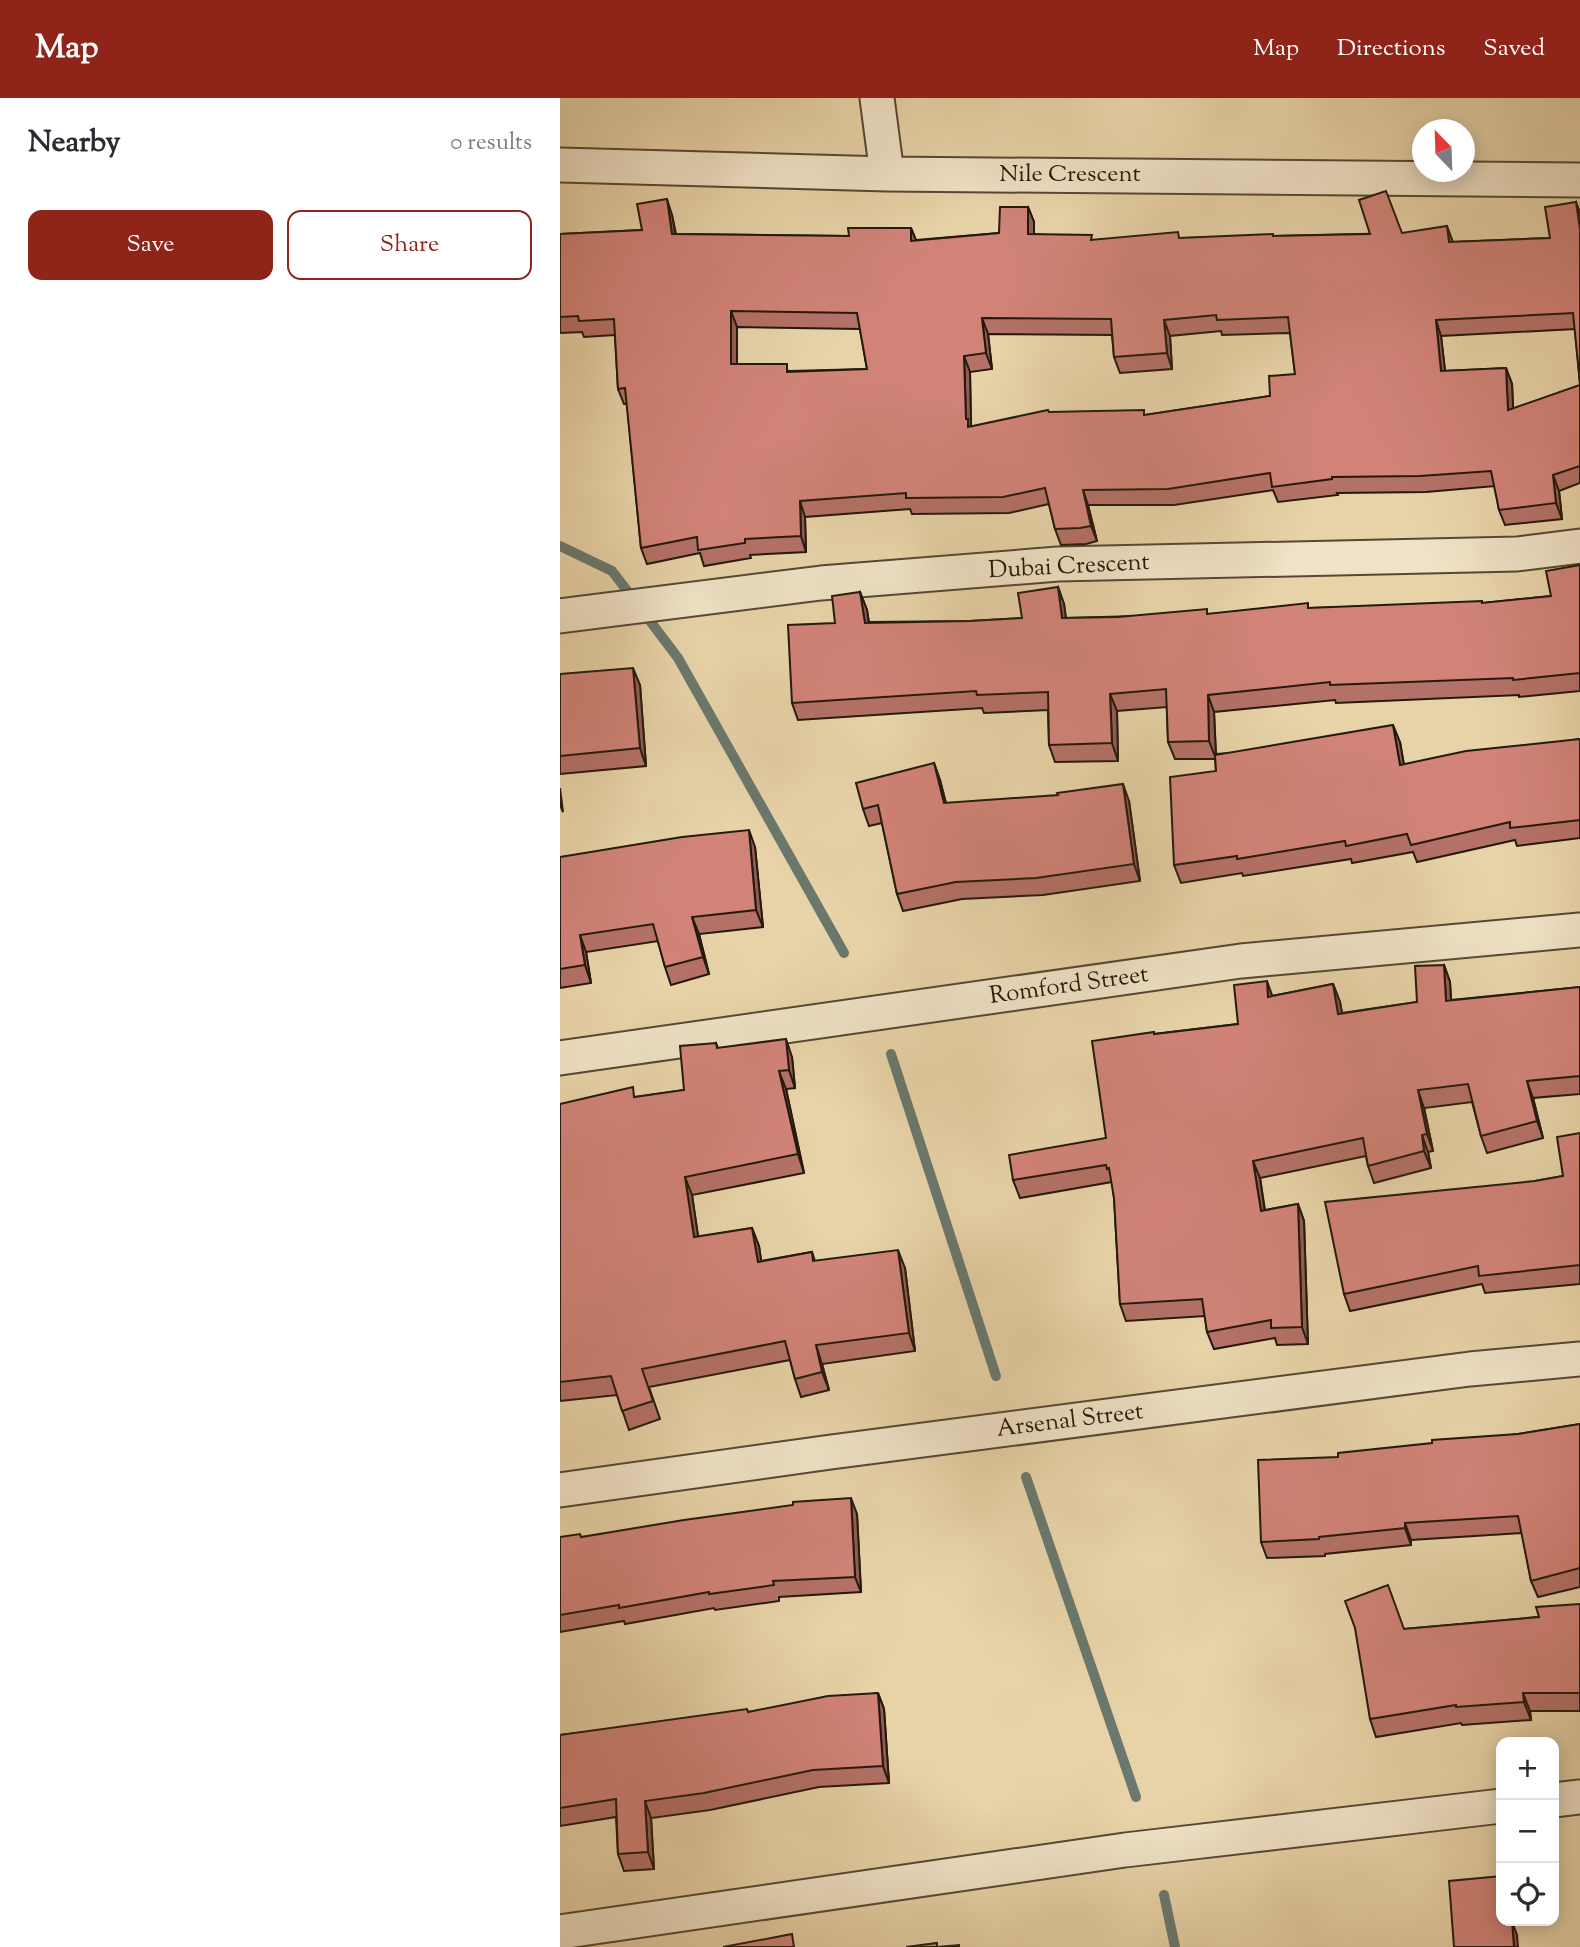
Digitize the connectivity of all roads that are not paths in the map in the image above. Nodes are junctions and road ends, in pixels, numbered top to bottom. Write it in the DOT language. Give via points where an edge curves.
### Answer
graph roads {
  1 [pos="877,98"];
  2 [pos="560,165"];
  3 [pos="887,174"];
  4 [pos="1580,180"];
  5 [pos="1580,546"];
  6 [pos="560,616"];
  7 [pos="1580,930"];
  8 [pos="560,1058"];
  9 [pos="1580,1359"];
  10 [pos="560,1490"];
  11 [pos="1580,1797"];
  12 [pos="1559,1799"];
  13 [pos="1496,1807"];
  14 [pos="560,1932"];
  1 -- 3 [label="street"];
  2 -- 3 [label="street, Nile Crescent"];
  3 -- 4 [label="street, Nile Crescent"];
  5 -- 6 [label="street, Dubai Crescent" via="1517,554 1058,564 821,583"];
  7 -- 8 [label="street, Romford Street" via="1241,961"];
  9 -- 10 [label="street, Arsenal Street" via="1457,1370"];
  11 -- 12 [label="street"];
  13 -- 14 [label="street" via="1125,1850"];
}
